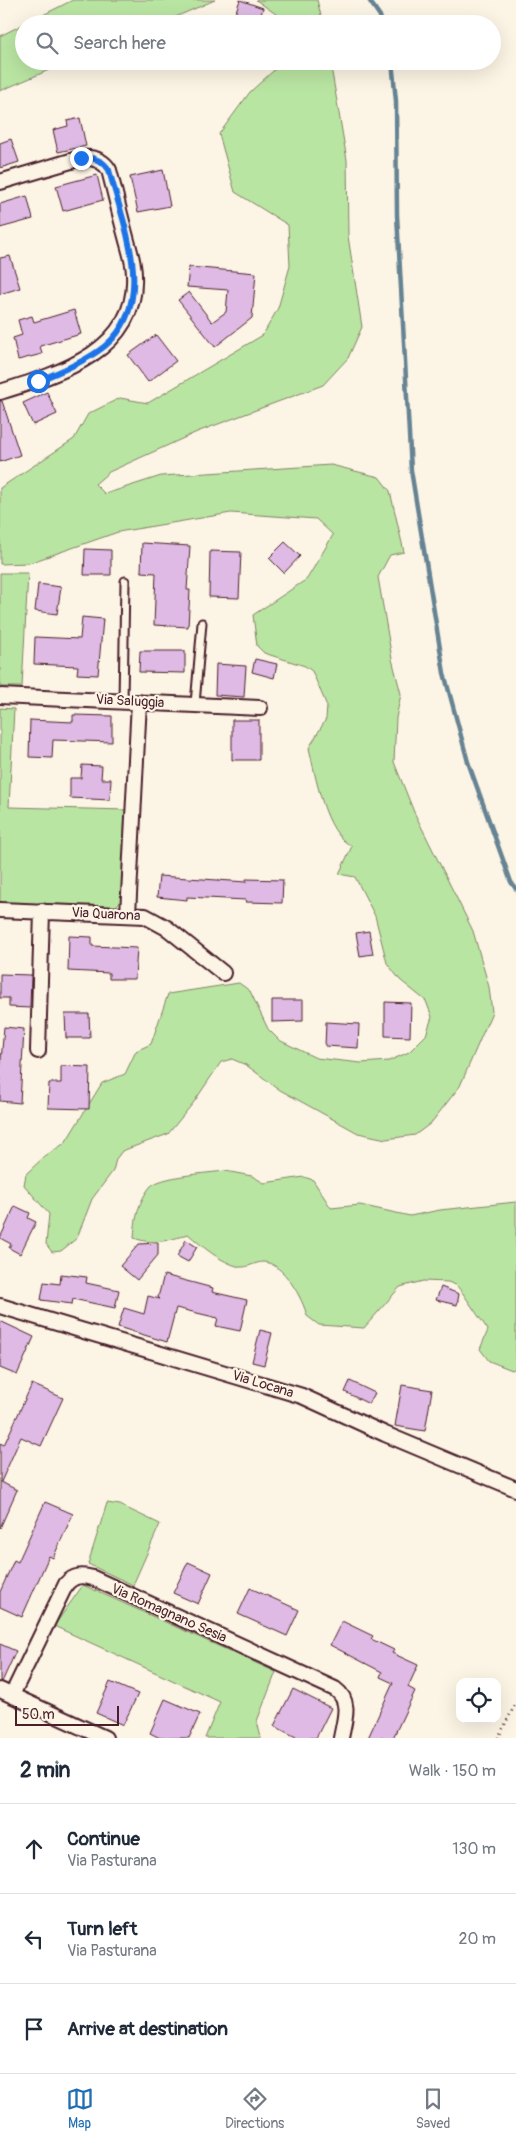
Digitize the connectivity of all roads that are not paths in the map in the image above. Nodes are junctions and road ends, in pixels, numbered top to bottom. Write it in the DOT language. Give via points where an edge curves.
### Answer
graph roads {
  1 [pos="0,182"];
  2 [pos="0,392"];
  3 [pos="124,581"];
  4 [pos="202,623"];
  5 [pos="0,696"];
  6 [pos="123,701"];
  7 [pos="139,702"];
  8 [pos="195,704"];
  9 [pos="260,708"];
  10 [pos="0,910"];
  11 [pos="42,911"];
  12 [pos="128,914"];
  13 [pos="223,973"];
  14 [pos="38,1051"];
  15 [pos="0,1306"];
  16 [pos="516,1489"];
  17 [pos="6,1693"];
  18 [pos="105,1738"];
  19 [pos="341,1738"];
  1 -- 2 [label="street" via="81,158 96,159 105,164 133,264 134,282 128,311 106,346 71,367"];
  3 -- 6 [label="lane"];
  4 -- 8 [label="lane"];
  5 -- 6 [label="street, Via Saluggia"];
  6 -- 7 [label="street, Via Saluggia"];
  7 -- 8 [label="street, Via Saluggia"];
  7 -- 12 [label="street"];
  8 -- 9 [label="street, Via Saluggia"];
  10 -- 11 [label="street, Via Quarona"];
  11 -- 12 [label="street, Via Quarona"];
  11 -- 14 [label="street"];
  12 -- 13 [label="street, Via Quarona" via="157,921"];
  15 -- 16 [label="street, Via Locana" via="302,1396"];
  17 -- 18 [label="street"];
  17 -- 19 [label="street, Via Romagnano Sesia" via="66,1584 81,1575 335,1689 343,1696 346,1707"];
}
